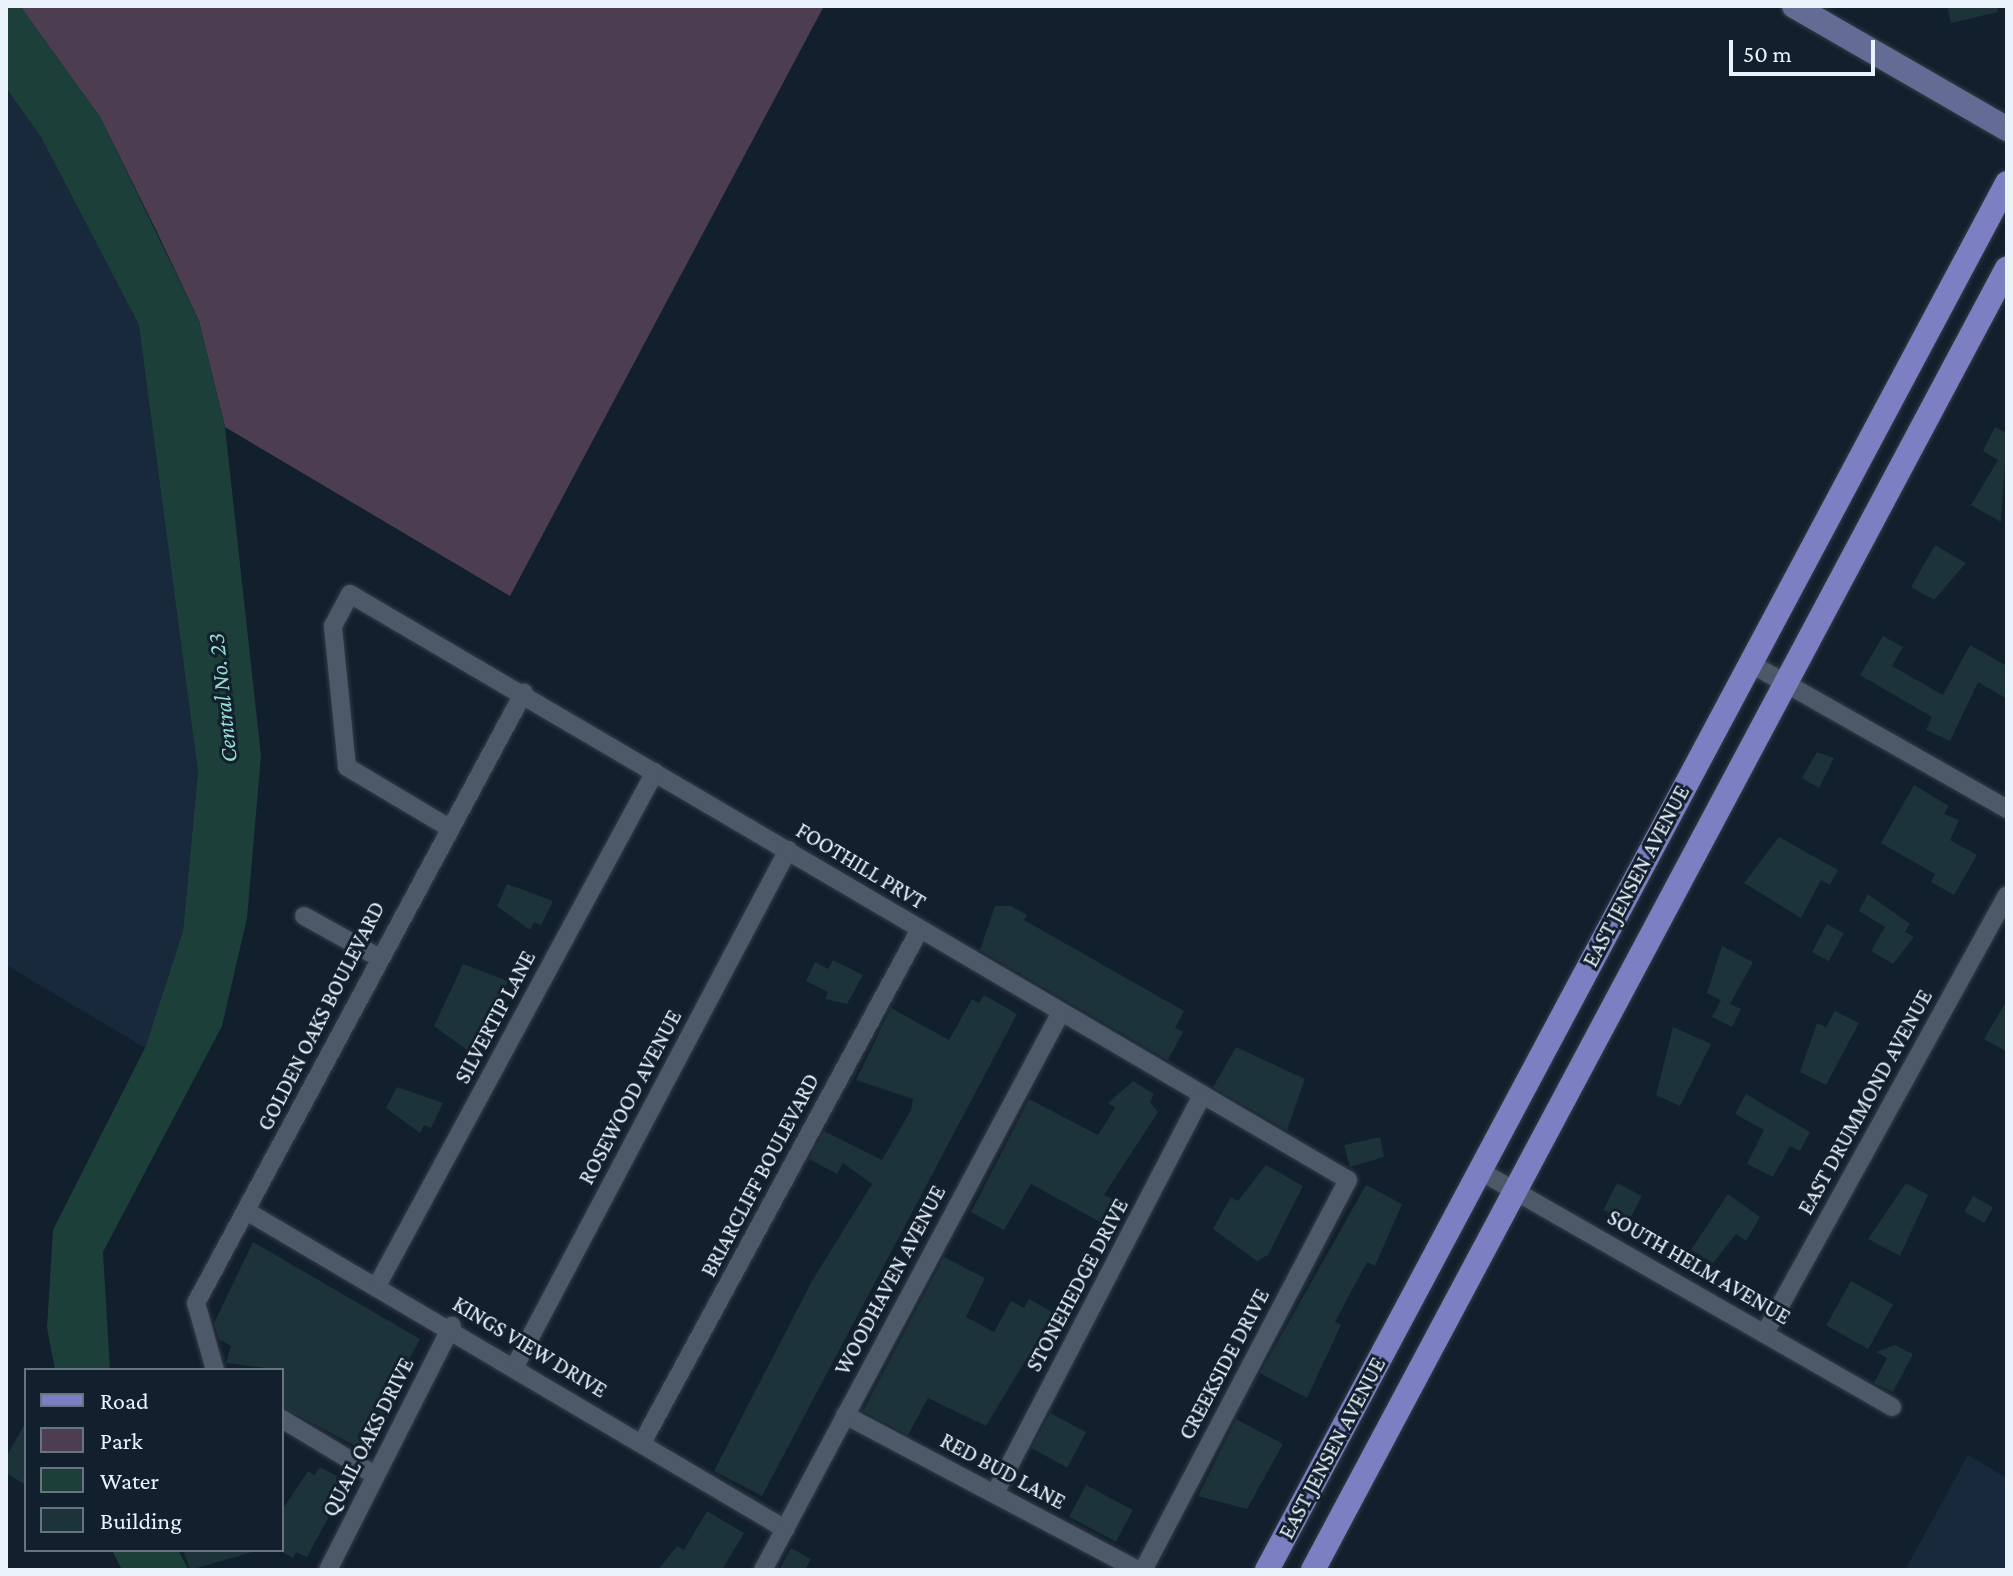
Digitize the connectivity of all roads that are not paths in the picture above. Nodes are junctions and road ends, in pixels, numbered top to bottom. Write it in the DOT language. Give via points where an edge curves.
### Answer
graph roads {
  1 [pos="1794,6"];
  2 [pos="2007,129"];
  3 [pos="2007,183"];
  4 [pos="2007,268"];
  5 [pos="1750,663"];
  6 [pos="1784,682"];
  7 [pos="524,692"];
  8 [pos="655,772"];
  9 [pos="2007,809"];
  10 [pos="446,826"];
  11 [pos="788,850"];
  12 [pos="2007,895"];
  13 [pos="304,916"];
  14 [pos="920,929"];
  15 [pos="378,957"];
  16 [pos="1060,1014"];
  17 [pos="1201,1098"];
  18 [pos="1480,1171"];
  19 [pos="1348,1180"];
  20 [pos="1516,1189"];
  21 [pos="248,1212"];
  22 [pos="378,1284"];
  23 [pos="452,1326"];
  24 [pos="1765,1333"];
  25 [pos="515,1366"];
  26 [pos="214,1368"];
  27 [pos="1892,1407"];
  28 [pos="845,1415"];
  29 [pos="284,1420"];
  30 [pos="642,1443"];
  31 [pos="373,1474"];
  32 [pos="995,1493"];
  33 [pos="785,1529"];
  34 [pos="328,1570"];
  35 [pos="763,1570"];
  36 [pos="1140,1570"];
  37 [pos="1267,1570"];
  38 [pos="1313,1570"];
  1 -- 2 [label="street"];
  3 -- 5 [label="main road, EAST JENSEN AVENUE"];
  4 -- 6 [label="main road, EAST JENSEN AVENUE"];
  5 -- 6 [label="street"];
  5 -- 18 [label="main road, EAST JENSEN AVENUE"];
  6 -- 9 [label="street"];
  6 -- 20 [label="main road, EAST JENSEN AVENUE"];
  7 -- 8 [label="street, FOOTHILL PRVT"];
  7 -- 10 [label="street, GOLDEN OAKS BOULEVARD"];
  7 -- 10 [label="street, FOOTHILL PRVT" via="350,594 333,626 347,767"];
  8 -- 11 [label="street, FOOTHILL PRVT"];
  8 -- 22 [label="street, SILVERTIP LANE"];
  10 -- 15 [label="street, GOLDEN OAKS BOULEVARD"];
  11 -- 14 [label="street, FOOTHILL PRVT"];
  11 -- 25 [label="street, ROSEWOOD AVENUE"];
  12 -- 24 [label="street, EAST DRUMMOND AVENUE"];
  13 -- 15 [label="street"];
  14 -- 16 [label="street, FOOTHILL PRVT"];
  14 -- 30 [label="street, BRIARCLIFF BOULEVARD"];
  15 -- 21 [label="street, GOLDEN OAKS BOULEVARD"];
  16 -- 17 [label="street, FOOTHILL PRVT"];
  16 -- 28 [label="street, WOODHAVEN AVENUE"];
  17 -- 19 [label="street, FOOTHILL PRVT"];
  17 -- 32 [label="street, STONEHEDGE DRIVE"];
  18 -- 20 [label="street, SOUTH HELM AVENUE"];
  18 -- 37 [label="main road, EAST JENSEN AVENUE"];
  19 -- 36 [label="street, CREEKSIDE DRIVE"];
  20 -- 24 [label="street, SOUTH HELM AVENUE"];
  20 -- 38 [label="main road, EAST JENSEN AVENUE"];
  21 -- 22 [label="street, KINGS VIEW DRIVE"];
  21 -- 26 [label="street, GOLDEN OAKS BOULEVARD" via="196,1303"];
  22 -- 23 [label="street, KINGS VIEW DRIVE"];
  23 -- 25 [label="street, KINGS VIEW DRIVE"];
  23 -- 31 [label="street, QUAIL OAKS DRIVE"];
  24 -- 27 [label="street, SOUTH HELM AVENUE"];
  25 -- 30 [label="street, KINGS VIEW DRIVE"];
  28 -- 32 [label="street, RED BUD LANE"];
  28 -- 33 [label="street, WOODHAVEN AVENUE"];
  29 -- 31 [label="street"];
  30 -- 33 [label="street, KINGS VIEW DRIVE"];
  31 -- 34 [label="street, QUAIL OAKS DRIVE"];
  32 -- 36 [label="street, RED BUD LANE"];
  33 -- 35 [label="street, WOODHAVEN AVENUE"];
}
